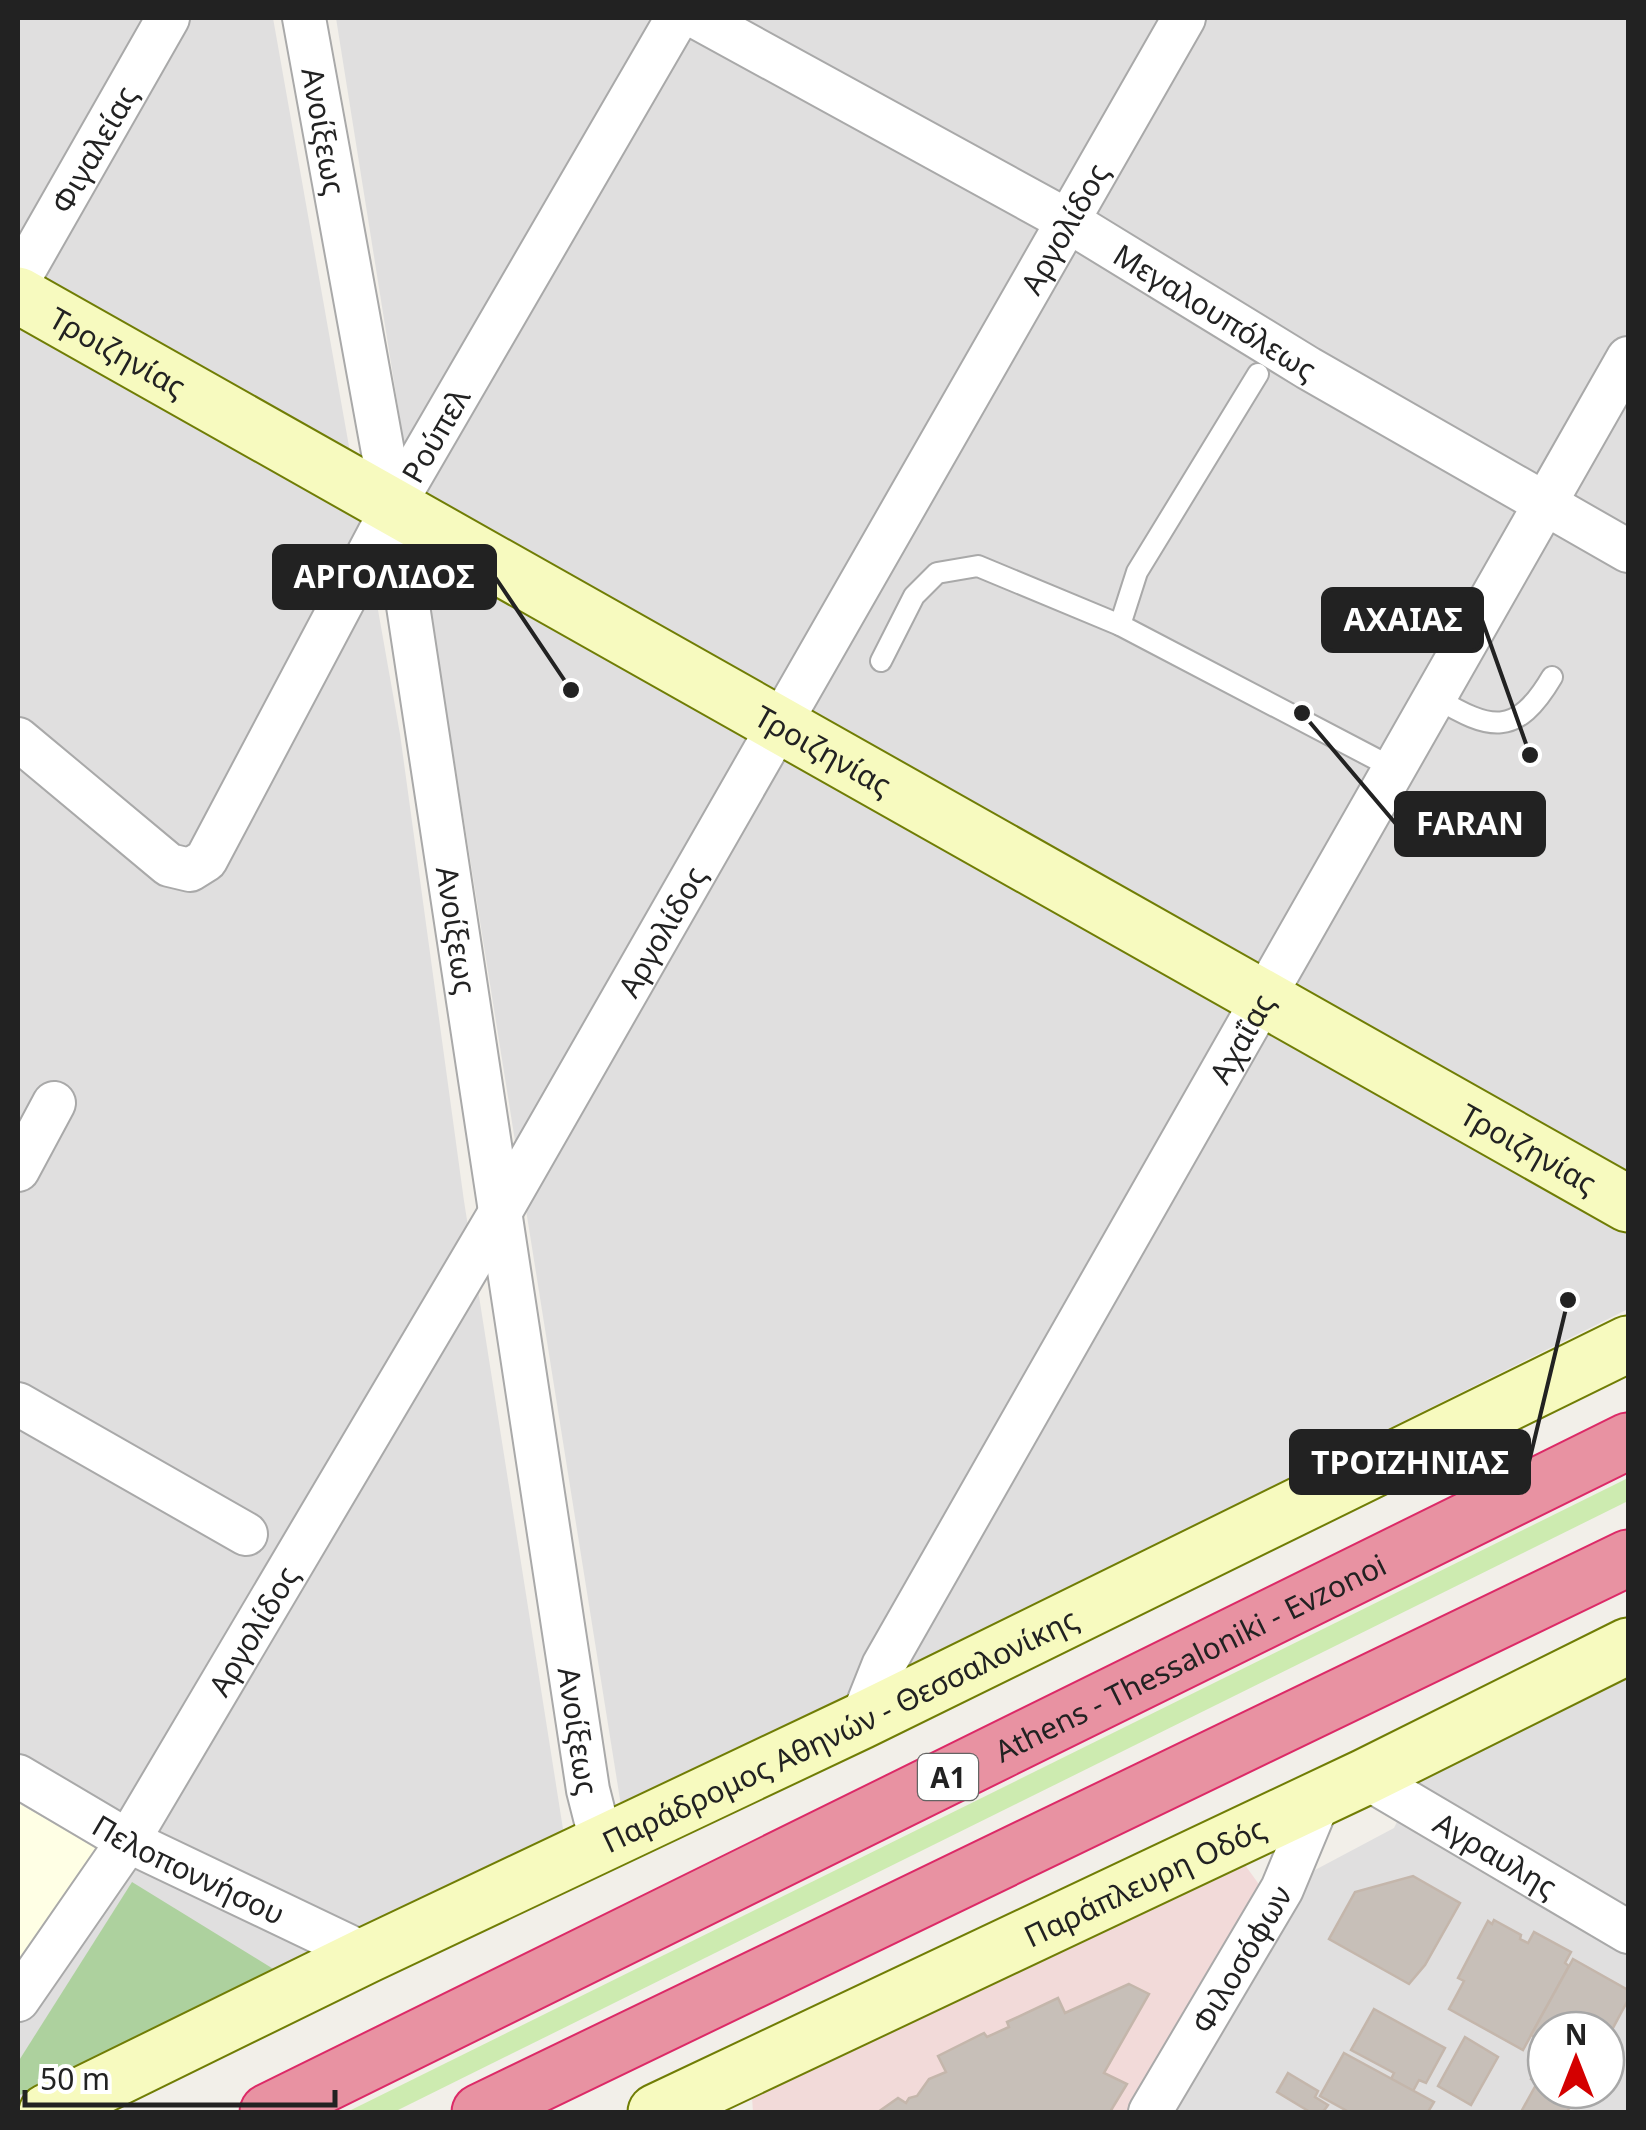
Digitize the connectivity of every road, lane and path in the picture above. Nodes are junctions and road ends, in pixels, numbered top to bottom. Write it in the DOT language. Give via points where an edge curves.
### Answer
graph roads {
  1 [pos="168,18"];
  2 [pos="304,18"];
  3 [pos="677,18"];
  4 [pos="698,18"];
  5 [pos="1184,18"];
  6 [pos="1068,221"];
  7 [pos="18,281"];
  8 [pos="18,295"];
  9 [pos="1628,358"];
  10 [pos="1258,374"];
  11 [pos="1547,505"];
  12 [pos="393,507"];
  13 [pos="1628,552"];
  14 [pos="1120,624"];
  15 [pos="881,661"];
  16 [pos="1552,677"];
  17 [pos="1436,698"];
  18 [pos="779,725"];
  19 [pos="18,739"];
  20 [pos="1396,769"];
  21 [pos="1262,997"];
  22 [pos="54,1103"];
  23 [pos="18,1170"];
  24 [pos="1628,1204"];
  25 [pos="501,1210"];
  26 [pos="1628,1344"];
  27 [pos="18,1404"];
  28 [pos="1628,1441"];
  29 [pos="246,1534"];
  30 [pos="1628,1558"];
  31 [pos="1628,1646"];
  32 [pos="861,1721"];
  33 [pos="18,1776"];
  34 [pos="1342,1787"];
  35 [pos="128,1840"];
  36 [pos="602,1845"];
  37 [pos="1628,1932"];
  38 [pos="367,1955"];
  39 [pos="18,2000"];
  40 [pos="684,2109"];
  41 [pos="48,2112"];
  42 [pos="268,2112"];
  43 [pos="480,2112"];
  44 [pos="1150,2112"];
  1 -- 7 [label="street, Φιγαλείας"];
  2 -- 12 [label="street, Ανοίξεως"];
  3 -- 12 [label="street, Ρούπελ"];
  4 -- 6 [label="street, Μεγαλουπόλεως"];
  5 -- 6 [label="street, Αργολίδος"];
  6 -- 11 [label="street, Μεγαλουπόλεως"];
  6 -- 18 [label="street, Αργολίδος"];
  8 -- 12 [label="main road, Τροιζηνίας"];
  9 -- 11 [label="street, Αχαΐας"];
  10 -- 14 [label="lane" via="1137,572"];
  11 -- 13 [label="street, Μεγαλουπόλεως"];
  11 -- 17 [label="street, Αχαΐας"];
  12 -- 18 [label="main road, Τροιζηνίας"];
  12 -- 19 [label="street, Ρούπελ" via="206,860 190,870 169,865"];
  12 -- 25 [label="street, Ανοίξεως"];
  14 -- 15 [label="lane" via="978,566 937,573 914,596"];
  14 -- 20 [label="lane"];
  16 -- 17 [label="lane" via="1521,716 1504,723 1473,720"];
  17 -- 20 [label="street, Αχαΐας"];
  18 -- 21 [label="main road, Τροιζηνίας"];
  18 -- 25 [label="street, Αργολίδος"];
  20 -- 21 [label="street, Αχαΐας"];
  21 -- 24 [label="main road, Τροιζηνίας"];
  21 -- 32 [label="street, Αχαΐας" via="883,1666"];
  22 -- 23 [label="street"];
  25 -- 35 [label="street, Αργολίδος"];
  25 -- 36 [label="street, Ανοίξεως" via="588,1790"];
  26 -- 32 [label="main road, Παράδρομος Αθηνών - Θεσσαλονίκης"];
  27 -- 29 [label="street"];
  28 -- 42 [label="highway, Athens - Thessaloniki - Evzonoi / Α1"];
  30 -- 43 [label="highway"];
  31 -- 34 [label="main road, Παράπλευρη Οδός"];
  32 -- 36 [label="main road, Παράδρομος Αθηνών - Θεσσαλονίκης"];
  33 -- 35 [label="street, Πελοποννήσου"];
  34 -- 37 [label="street, Αγραυλης"];
  34 -- 40 [label="main road, Παράπλευρη Οδός"];
  34 -- 44 [label="street, Φιλοσόφων"];
  35 -- 38 [label="street, Πελοποννήσου"];
  35 -- 39 [label="street, Αργολίδος"];
  36 -- 38 [label="main road, Παράδρομος Αθηνών - Θεσσαλονίκης"];
  38 -- 41 [label="main road, Παράδρομος Αθηνών - Θεσσαλονίκης"];
}
